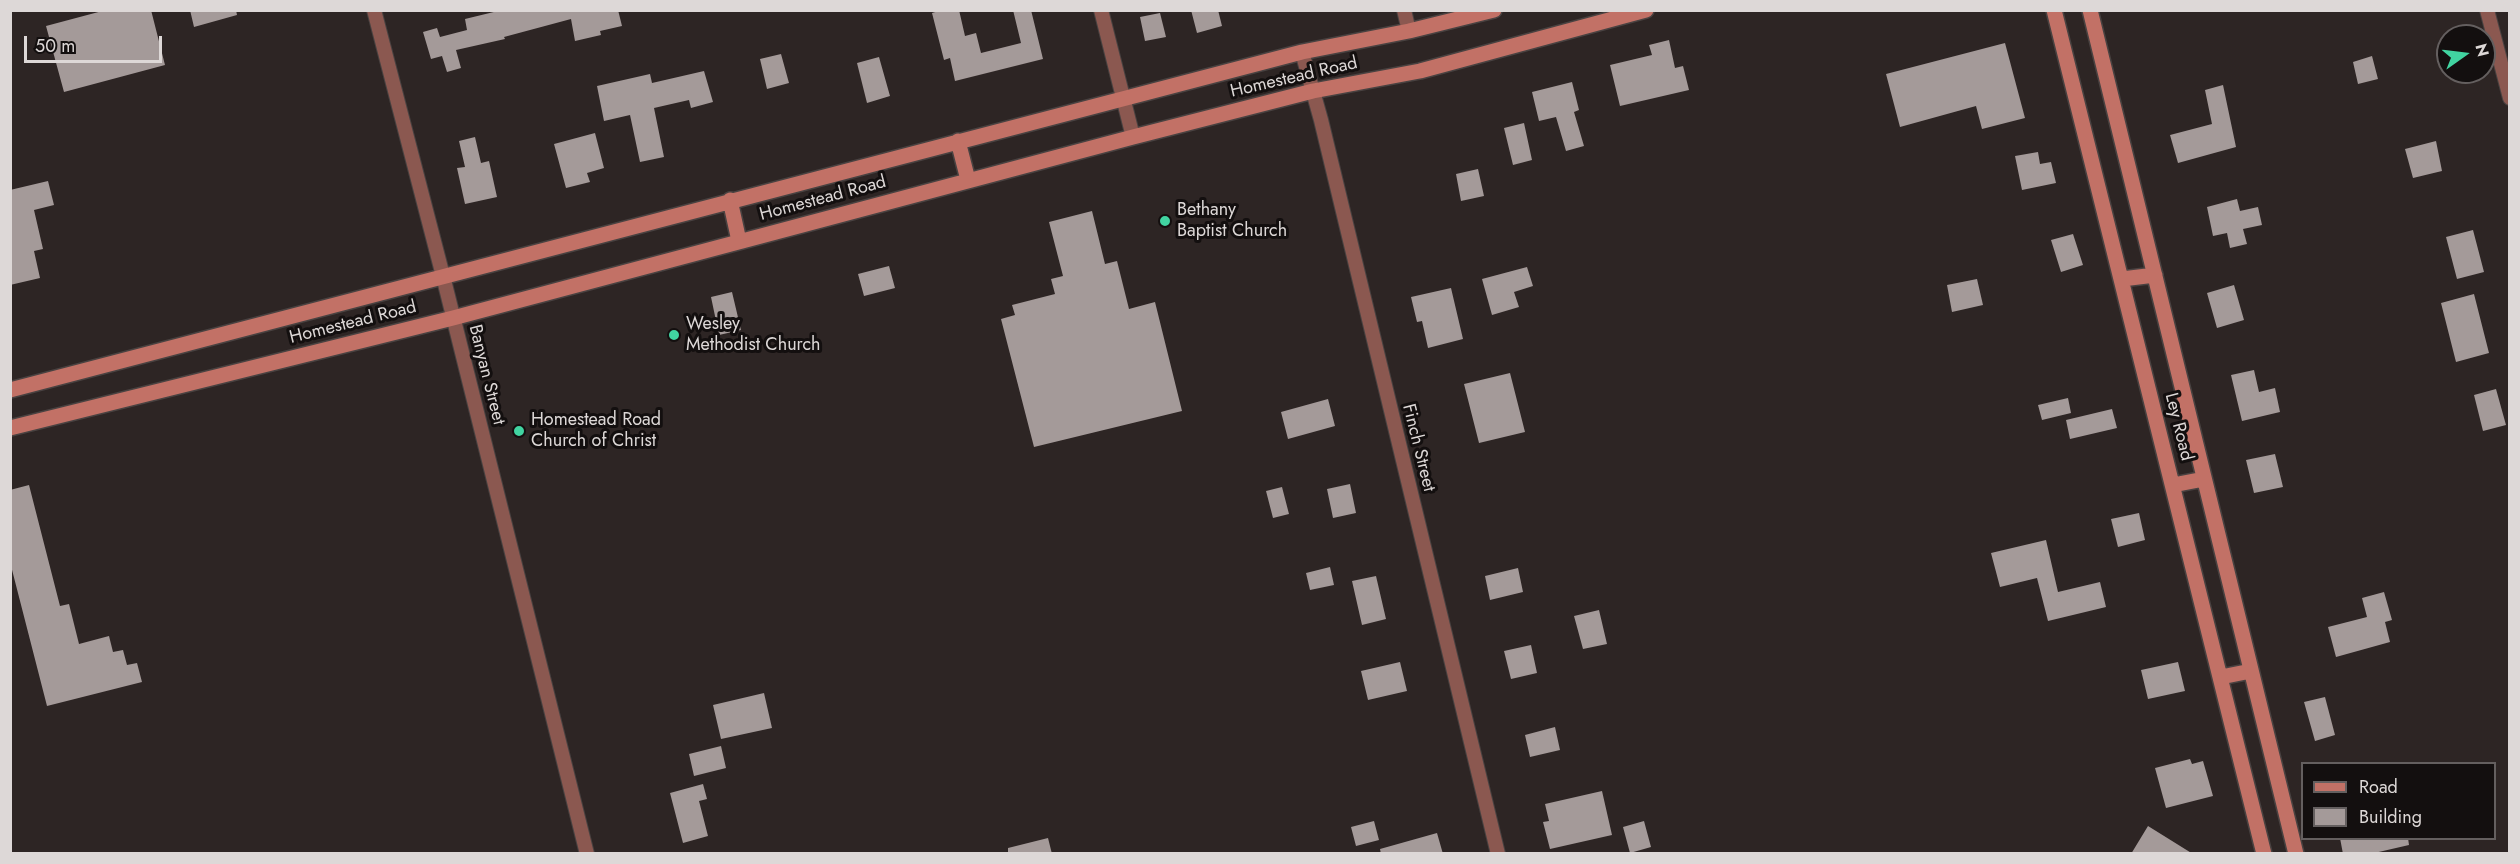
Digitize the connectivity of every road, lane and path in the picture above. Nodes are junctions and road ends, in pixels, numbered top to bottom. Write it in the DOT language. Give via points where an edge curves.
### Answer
graph roads {
  1 [pos="374,10"];
  2 [pos="1101,10"];
  3 [pos="1404,10"];
  4 [pos="1494,10"];
  5 [pos="1646,10"];
  6 [pos="2054,10"];
  7 [pos="2090,10"];
  8 [pos="2487,10"];
  9 [pos="1409,31"];
  10 [pos="1302,52"];
  11 [pos="1313,91"];
  12 [pos="1123,98"];
  13 [pos="2510,98"];
  14 [pos="1133,137"];
  15 [pos="958,141"];
  16 [pos="968,180"];
  17 [pos="730,200"];
  18 [pos="740,242"];
  19 [pos="2155,275"];
  20 [pos="443,276"];
  21 [pos="2122,279"];
  22 [pos="453,318"];
  23 [pos="10,390"];
  24 [pos="10,428"];
  25 [pos="2204,479"];
  26 [pos="2173,485"];
  27 [pos="2251,671"];
  28 [pos="2221,677"];
  29 [pos="587,854"];
  30 [pos="1498,854"];
  31 [pos="2264,854"];
  32 [pos="2296,854"];
  1 -- 20 [label="street, Banyan Street"];
  2 -- 12 [label="street"];
  3 -- 9 [label="street"];
  4 -- 9 [label="main road, Homestead Road"];
  5 -- 11 [label="main road, Homestead Road" via="1420,71"];
  6 -- 21 [label="main road, Ley Road"];
  7 -- 19 [label="main road, Ley Road"];
  8 -- 13 [label="street"];
  9 -- 10 [label="main road, Homestead Road"];
  10 -- 11 [label="street, Finch Street"];
  10 -- 12 [label="main road, Homestead Road"];
  11 -- 14 [label="main road, Homestead Road"];
  11 -- 30 [label="street, Finch Street"];
  12 -- 14 [label="street"];
  12 -- 15 [label="main road, Homestead Road"];
  14 -- 16 [label="main road, Homestead Road"];
  15 -- 16 [label="main road"];
  15 -- 17 [label="main road, Homestead Road"];
  16 -- 18 [label="main road, Homestead Road"];
  17 -- 18 [label="main road"];
  17 -- 20 [label="main road, Homestead Road"];
  18 -- 22 [label="main road, Homestead Road"];
  19 -- 21 [label="main road"];
  19 -- 25 [label="main road, Ley Road"];
  20 -- 22 [label="street, Banyan Street"];
  20 -- 23 [label="main road, Homestead Road"];
  21 -- 26 [label="main road, Ley Road"];
  22 -- 24 [label="main road, Homestead Road"];
  22 -- 29 [label="street, Banyan Street"];
  25 -- 26 [label="main road"];
  25 -- 27 [label="main road, Ley Road"];
  26 -- 28 [label="main road, Ley Road"];
  27 -- 28 [label="main road"];
  27 -- 32 [label="main road, Ley Road"];
  28 -- 31 [label="main road, Ley Road"];
}
